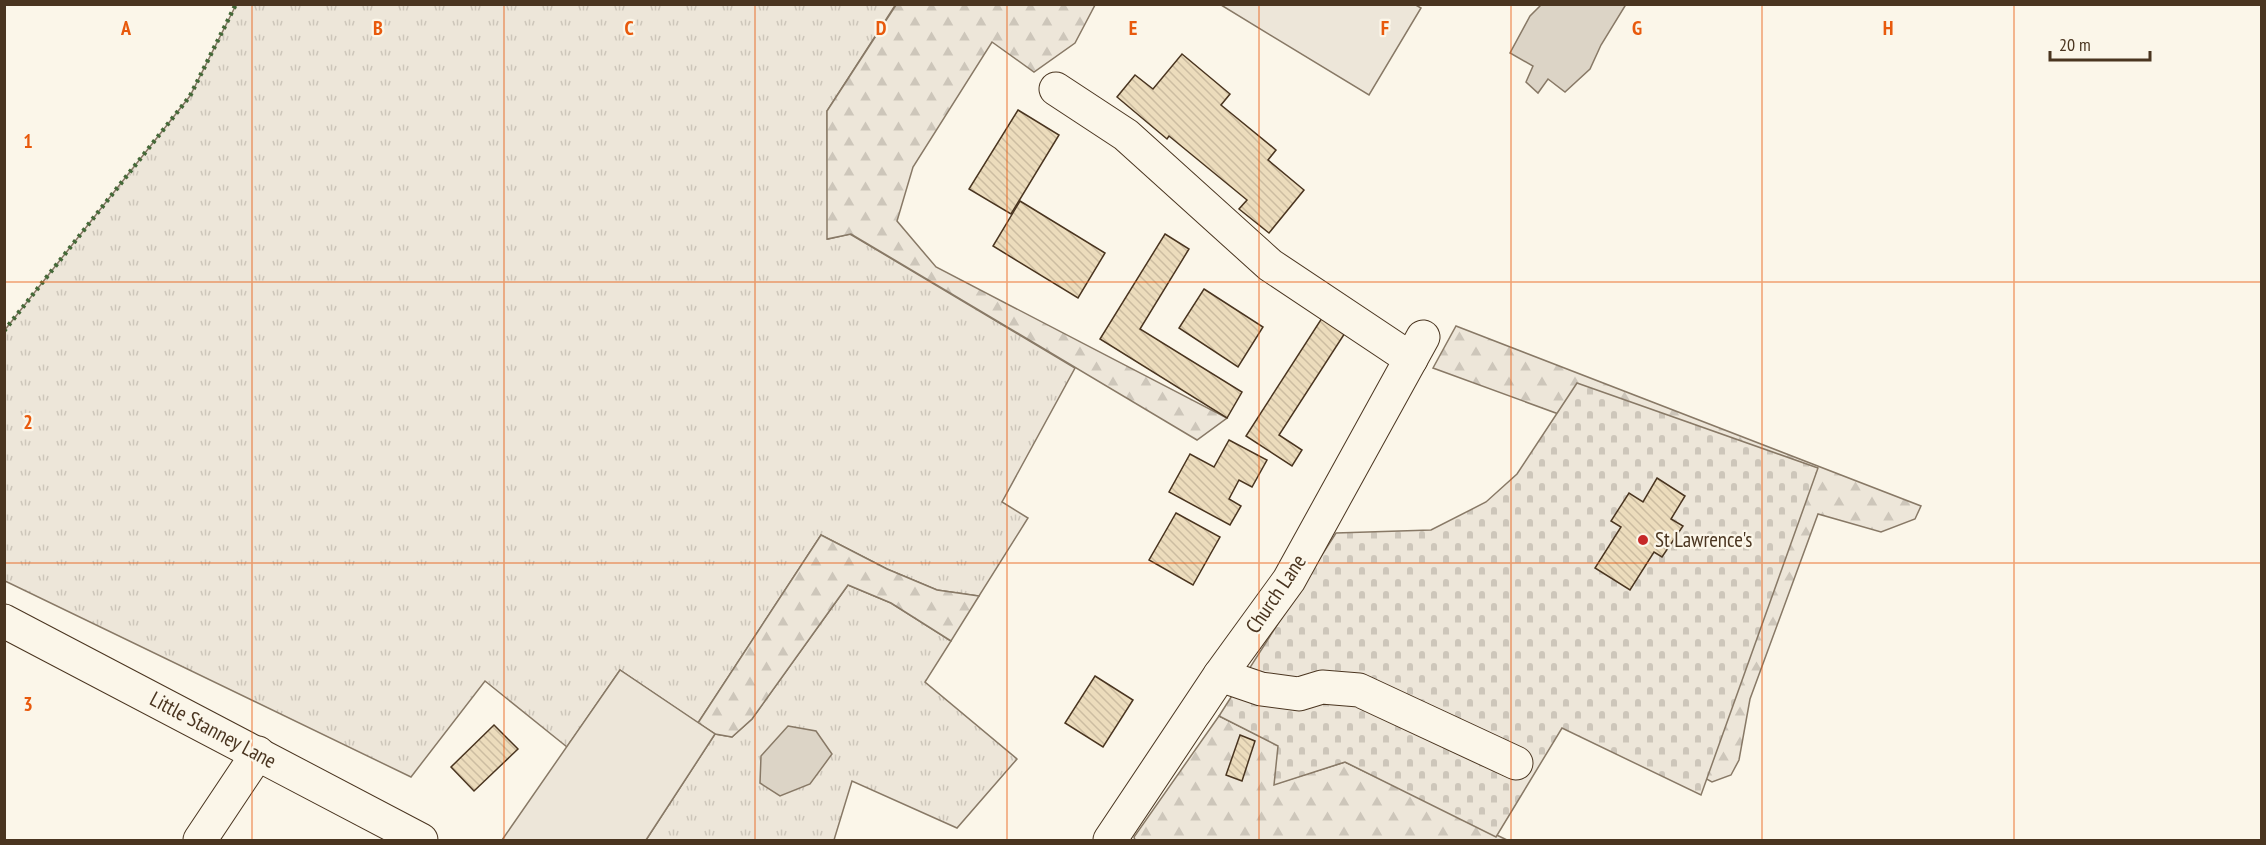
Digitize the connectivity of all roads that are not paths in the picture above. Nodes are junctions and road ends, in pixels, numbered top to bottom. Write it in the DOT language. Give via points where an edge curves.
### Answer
graph roads {
  1 [pos="1056,89"];
  2 [pos="4,621"];
  3 [pos="1220,675"];
  4 [pos="258,753"];
  5 [pos="1516,763"];
  6 [pos="200,840"];
  7 [pos="421,840"];
  8 [pos="1110,840"];
  1 -- 3 [label="street, Church Lane" via="1126,135 1270,265 1417,348 1289,580"];
  2 -- 4 [label="street, Little Stanney Lane"];
  3 -- 5 [label="street" via="1261,689 1299,694 1322,687 1359,690"];
  3 -- 8 [label="street, Church Lane"];
  4 -- 6 [label="street"];
  4 -- 7 [label="street, Little Stanney Lane"];
}
